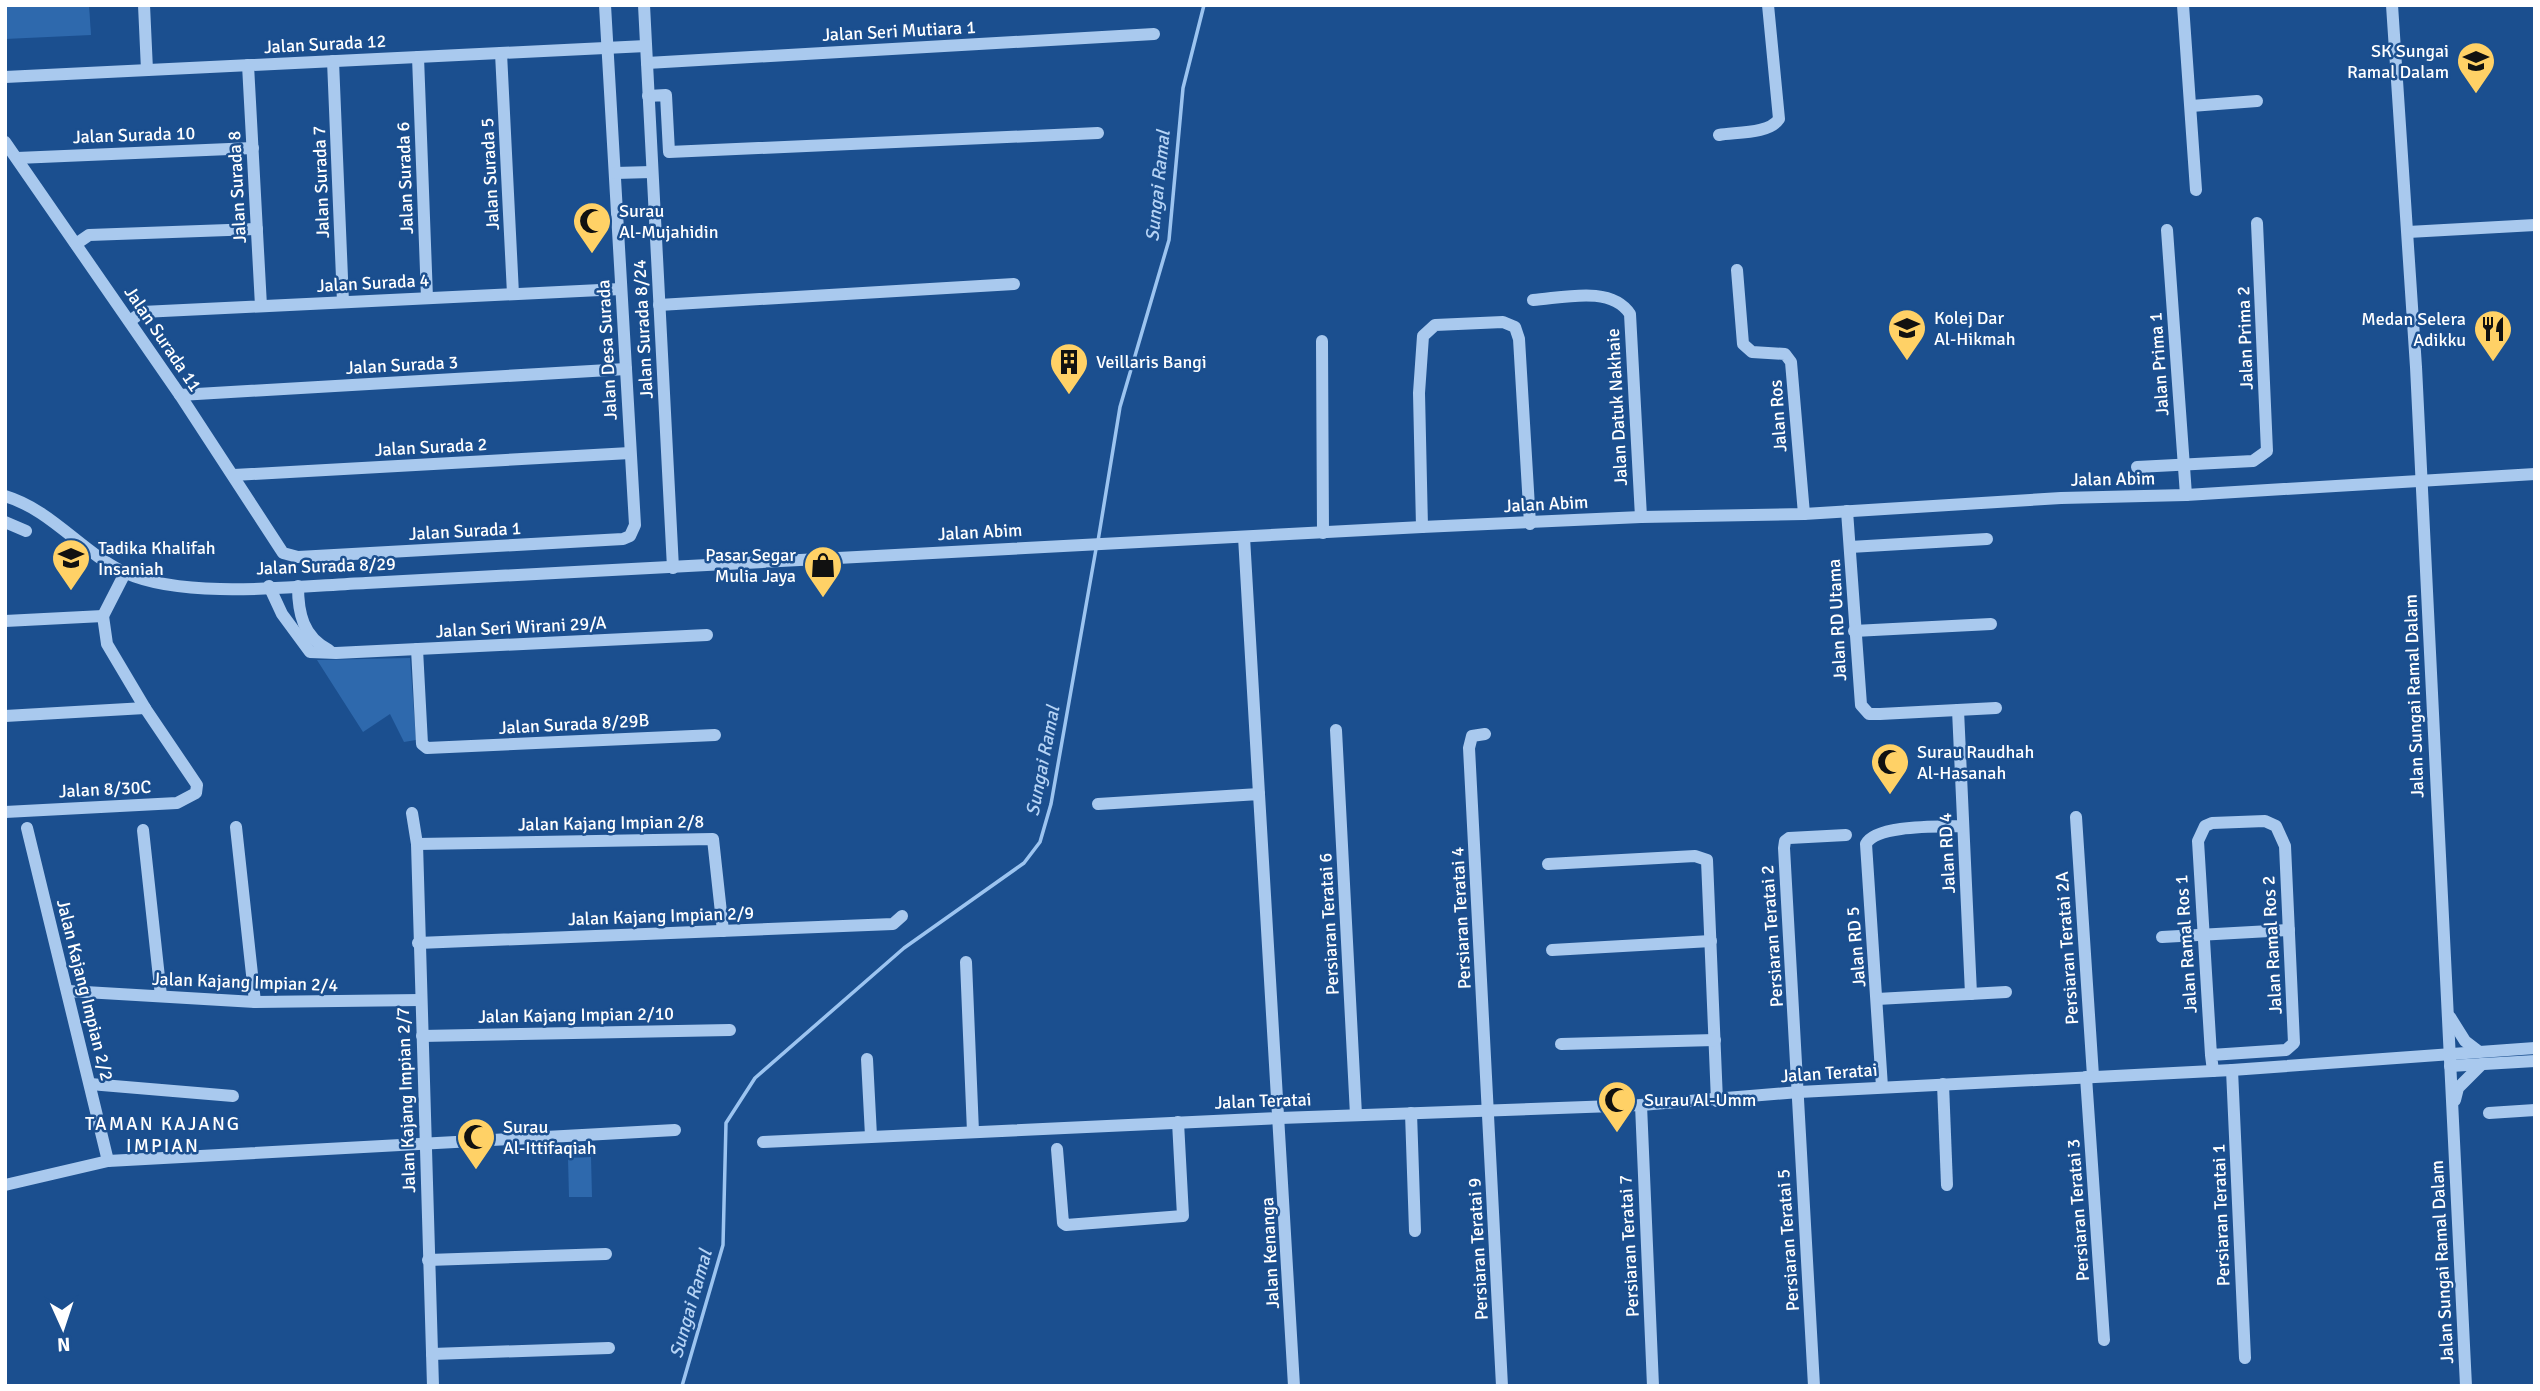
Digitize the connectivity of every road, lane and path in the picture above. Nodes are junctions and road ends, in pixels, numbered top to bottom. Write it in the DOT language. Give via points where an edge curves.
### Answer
graph roads {
  1 [pos="144,5"];
  2 [pos="606,5"];
  3 [pos="644,5"];
  4 [pos="1769,5"];
  5 [pos="2183,5"];
  6 [pos="2392,5"];
  7 [pos="1154,34"];
  8 [pos="646,46"];
  9 [pos="608,48"];
  10 [pos="501,53"];
  11 [pos="418,57"];
  12 [pos="333,61"];
  13 [pos="647,63"];
  14 [pos="248,65"];
  15 [pos="147,70"];
  16 [pos="5,77"];
  17 [pos="648,96"];
  18 [pos="2257,101"];
  19 [pos="2191,106"];
  20 [pos="1098,134"];
  21 [pos="1719,135"];
  22 [pos="5,142"];
  23 [pos="253,148"];
  24 [pos="17,158"];
  25 [pos="652,172"];
  26 [pos="615,173"];
  27 [pos="2196,190"];
  28 [pos="2257,223"];
  29 [pos="2535,225"];
  30 [pos="257,229"];
  31 [pos="2167,230"];
  32 [pos="2409,232"];
  33 [pos="76,244"];
  34 [pos="1737,270"];
  35 [pos="1014,284"];
  36 [pos="621,289"];
  37 [pos="513,294"];
  38 [pos="427,298"];
  39 [pos="1533,300"];
  40 [pos="343,302"];
  41 [pos="659,305"];
  42 [pos="261,306"];
  43 [pos="130,321"];
  44 [pos="1322,341"];
  45 [pos="626,369"];
  46 [pos="180,395"];
  47 [pos="630,453"];
  48 [pos="2183,464"];
  49 [pos="2137,467"];
  50 [pos="2535,474"];
  51 [pos="234,475"];
  52 [pos="2422,480"];
  53 [pos="2186,495"];
  54 [pos="5,496"];
  55 [pos="1847,510"];
  56 [pos="1804,514"];
  57 [pos="1641,517"];
  58 [pos="5,522"];
  59 [pos="1530,524"];
  60 [pos="635,525"];
  61 [pos="1422,527"];
  62 [pos="26,531"];
  63 [pos="1323,533"];
  64 [pos="1244,537"];
  65 [pos="1987,539"];
  66 [pos="1850,547"];
  67 [pos="290,556"];
  68 [pos="673,568"];
  69 [pos="125,573"];
  70 [pos="269,586"];
  71 [pos="298,586"];
  72 [pos="103,616"];
  73 [pos="5,621"];
  74 [pos="1991,624"];
  75 [pos="1854,631"];
  76 [pos="707,635"];
  77 [pos="417,649"];
  78 [pos="336,653"];
  79 [pos="145,708"];
  80 [pos="1996,708"];
  81 [pos="1958,710"];
  82 [pos="5,716"];
  83 [pos="1336,730"];
  84 [pos="1485,734"];
  85 [pos="715,735"];
  86 [pos="1259,794"];
  87 [pos="1098,804"];
  88 [pos="5,812"];
  89 [pos="412,813"];
  90 [pos="2076,817"];
  91 [pos="2213,823"];
  92 [pos="1963,826"];
  93 [pos="236,827"];
  94 [pos="27,828"];
  95 [pos="143,830"];
  96 [pos="1846,835"];
  97 [pos="417,844"];
  98 [pos="1548,864"];
  99 [pos="902,916"];
  100 [pos="2289,930"];
  101 [pos="723,931"];
  102 [pos="2204,934"];
  103 [pos="2162,937"];
  104 [pos="1711,941"];
  105 [pos="418,943"];
  106 [pos="1552,950"];
  107 [pos="966,962"];
  108 [pos="68,991"];
  109 [pos="2006,992"];
  110 [pos="1971,994"];
  111 [pos="161,996"];
  112 [pos="1877,999"];
  113 [pos="421,1000"];
  114 [pos="255,1002"];
  115 [pos="2448,1014"];
  116 [pos="730,1030"];
  117 [pos="422,1036"];
  118 [pos="1716,1040"];
  119 [pos="1561,1044"];
  120 [pos="2535,1048"];
  121 [pos="2211,1055"];
  122 [pos="2480,1058"];
  123 [pos="867,1059"];
  124 [pos="2446,1059"];
  125 [pos="2535,1061"];
  126 [pos="2232,1070"];
  127 [pos="2213,1071"];
  128 [pos="2089,1077"];
  129 [pos="90,1084"];
  130 [pos="1943,1084"];
  131 [pos="1882,1087"];
  132 [pos="1799,1092"];
  133 [pos="233,1096"];
  134 [pos="1717,1101"];
  135 [pos="1641,1105"];
  136 [pos="1489,1110"];
  137 [pos="2452,1111"];
  138 [pos="2535,1111"];
  139 [pos="1411,1113"];
  140 [pos="2489,1113"];
  141 [pos="1356,1115"];
  142 [pos="1280,1118"];
  143 [pos="1178,1122"];
  144 [pos="676,1130"];
  145 [pos="973,1132"];
  146 [pos="871,1136"];
  147 [pos="425,1141"];
  148 [pos="763,1142"];
  149 [pos="1057,1149"];
  150 [pos="108,1161"];
  151 [pos="5,1185"];
  152 [pos="1947,1185"];
  153 [pos="1415,1231"];
  154 [pos="606,1254"];
  155 [pos="428,1260"];
  156 [pos="2105,1340"];
  157 [pos="609,1348"];
  158 [pos="432,1354"];
  159 [pos="2245,1358"];
  160 [pos="433,1386"];
  161 [pos="1294,1386"];
  162 [pos="1502,1386"];
  163 [pos="1653,1386"];
  164 [pos="1814,1386"];
  165 [pos="2466,1386"];
  1 -- 15 [label="street"];
  2 -- 9 [label="street, Jalan Desa Surada"];
  3 -- 8 [label="street, Jalan Surada 8/24"];
  4 -- 21 [label="street" via="1779,119 1762,129"];
  5 -- 19 [label="street"];
  6 -- 32 [label="street, Jalan Sungai Ramal Dalam"];
  7 -- 13 [label="street, Jalan Seri Mutiara 1"];
  8 -- 9 [label="street, Jalan Surada 12"];
  8 -- 13 [label="street, Jalan Surada 8/24"];
  9 -- 10 [label="street, Jalan Surada 12"];
  9 -- 26 [label="street, Jalan Desa Surada"];
  10 -- 11 [label="street, Jalan Surada 12"];
  10 -- 37 [label="street, Jalan Surada 5"];
  11 -- 12 [label="street, Jalan Surada 12"];
  11 -- 38 [label="street, Jalan Surada 6"];
  12 -- 14 [label="street, Jalan Surada 12"];
  12 -- 40 [label="street, Jalan Surada 7"];
  13 -- 17 [label="street, Jalan Surada 8/24"];
  14 -- 15 [label="street, Jalan Surada 12"];
  14 -- 23 [label="street, Jalan Surada 8"];
  15 -- 16 [label="street, Jalan Surada 12"];
  17 -- 20 [label="street" via="666,95 668,152"];
  17 -- 25 [label="street, Jalan Surada 8/24"];
  18 -- 19 [label="street"];
  19 -- 27 [label="street"];
  22 -- 24 [label="street, Jalan Surada 11"];
  23 -- 24 [label="street, Jalan Surada 10"];
  23 -- 30 [label="street, Jalan Surada 8"];
  24 -- 33 [label="street, Jalan Surada 11"];
  25 -- 26 [label="street"];
  25 -- 41 [label="street, Jalan Surada 8/24"];
  26 -- 36 [label="street, Jalan Desa Surada"];
  28 -- 48 [label="street, Jalan Prima 2" via="2267,451 2253,461"];
  29 -- 32 [label="street"];
  30 -- 33 [label="street" via="89,235"];
  30 -- 42 [label="street, Jalan Surada 8"];
  31 -- 48 [label="street, Jalan Prima 1"];
  32 -- 52 [label="street, Jalan Sungai Ramal Dalam"];
  33 -- 43 [label="street, Jalan Surada 11"];
  34 -- 56 [label="street, Jalan Ros" via="1743,344 1752,352 1785,354 1791,362"];
  35 -- 41 [label="street"];
  36 -- 37 [label="street, Jalan Surada 4"];
  36 -- 45 [label="street, Jalan Desa Surada"];
  37 -- 38 [label="street, Jalan Surada 4"];
  38 -- 40 [label="street, Jalan Surada 4"];
  39 -- 57 [label="street, Jalan Datuk Nakhaie" via="1615,298 1630,314"];
  40 -- 42 [label="street, Jalan Surada 4"];
  41 -- 68 [label="street, Jalan Surada 8/24"];
  42 -- 43 [label="street, Jalan Surada 4" via="142,312"];
  43 -- 46 [label="street, Jalan Surada 11"];
  44 -- 63 [label="street"];
  45 -- 46 [label="street, Jalan Surada 3"];
  45 -- 47 [label="street, Jalan Desa Surada"];
  46 -- 51 [label="street, Jalan Surada 11"];
  47 -- 51 [label="street, Jalan Surada 2"];
  47 -- 60 [label="street, Jalan Desa Surada"];
  48 -- 49 [label="street"];
  48 -- 53 [label="street, Jalan Prima 1"];
  50 -- 52 [label="street, Jalan Abim"];
  51 -- 67 [label="street, Jalan Surada 11" via="278,548"];
  52 -- 53 [label="street, Jalan Abim"];
  52 -- 115 [label="street, Jalan Sungai Ramal Dalam"];
  53 -- 55 [label="street, Jalan Abim"];
  54 -- 69 [label="street, Jalan Surada 8/29" via="42,513"];
  55 -- 56 [label="street, Jalan Abim"];
  55 -- 66 [label="street, Jalan RD Utama"];
  56 -- 57 [label="street, Jalan Abim"];
  57 -- 59 [label="street, Jalan Abim"];
  58 -- 62 [label="street"];
  59 -- 61 [label="street, Jalan Abim"];
  59 -- 61 [label="street" via="1517,332 1510,324 1494,322 1435,325 1423,336 1419,393"];
  60 -- 67 [label="street, Jalan Surada 1" via="630,536 615,540"];
  61 -- 63 [label="street, Jalan Abim"];
  63 -- 64 [label="street, Jalan Abim"];
  64 -- 68 [label="street, Jalan Abim"];
  64 -- 86 [label="street, Jalan Kenanga"];
  65 -- 66 [label="street"];
  66 -- 75 [label="street, Jalan RD Utama"];
  68 -- 71 [label="street, Jalan Surada 8/29"];
  69 -- 70 [label="street, Jalan Surada 8/29" via="181,586"];
  69 -- 72 [label="street"];
  70 -- 71 [label="street, Jalan Surada 8/29"];
  70 -- 78 [label="street, Jalan Seri Wirani 29/A" via="282,614 310,652"];
  71 -- 78 [label="street" via="298,610 306,629 317,644"];
  72 -- 73 [label="street"];
  72 -- 79 [label="street" via="107,644"];
  74 -- 75 [label="street"];
  75 -- 81 [label="street, Jalan RD Utama" via="1861,705 1869,714"];
  76 -- 77 [label="street, Jalan Seri Wirani 29/A"];
  77 -- 78 [label="street, Jalan Seri Wirani 29/A"];
  77 -- 85 [label="street, Jalan Surada 8/29B" via="422,744 435,749"];
  79 -- 82 [label="street"];
  79 -- 88 [label="street, Jalan 8/30C" via="197,785 189,799"];
  80 -- 81 [label="street"];
  81 -- 92 [label="street, Jalan RD 4"];
  83 -- 141 [label="street, Persiaran Teratai 6"];
  84 -- 136 [label="street, Persiaran Teratai 4" via="1472,736 1469,748"];
  86 -- 87 [label="street"];
  86 -- 142 [label="street, Jalan Kenanga"];
  89 -- 97 [label="street, Jalan Kajang Impian 2/7"];
  90 -- 128 [label="street, Persiaran Teratai 2A"];
  91 -- 100 [label="street, Jalan Ramal Ros 2" via="2265,821 2276,826 2285,846"];
  91 -- 102 [label="street, Jalan Ramal Ros 1" via="2205,825 2198,841"];
  92 -- 110 [label="street, Jalan RD 4"];
  92 -- 112 [label="street, Jalan RD 5" via="1900,829 1875,834 1866,844"];
  93 -- 114 [label="street"];
  94 -- 108 [label="street, Jalan Kajang Impian 2/2"];
  95 -- 111 [label="street"];
  96 -- 132 [label="street, Persiaran Teratai 2" via="1785,841"];
  97 -- 101 [label="street, Jalan Kajang Impian 2/8" via="713,839"];
  97 -- 105 [label="street, Jalan Kajang Impian 2/7"];
  98 -- 104 [label="street" via="1695,856 1707,860"];
  99 -- 101 [label="street, Jalan Kajang Impian 2/9" via="893,924"];
  100 -- 102 [label="street"];
  100 -- 121 [label="street, Jalan Ramal Ros 2" via="2291,1048"];
  101 -- 105 [label="street, Jalan Kajang Impian 2/9"];
  102 -- 103 [label="street"];
  102 -- 121 [label="street, Jalan Ramal Ros 1"];
  104 -- 106 [label="street"];
  104 -- 118 [label="street"];
  105 -- 113 [label="street, Jalan Kajang Impian 2/7"];
  107 -- 145 [label="street"];
  108 -- 111 [label="street, Jalan Kajang Impian 2/4"];
  108 -- 129 [label="street, Jalan Kajang Impian 2/2"];
  109 -- 110 [label="street"];
  110 -- 112 [label="street"];
  111 -- 114 [label="street, Jalan Kajang Impian 2/4"];
  112 -- 131 [label="street, Jalan RD 5"];
  113 -- 114 [label="street, Jalan Kajang Impian 2/4"];
  113 -- 117 [label="street, Jalan Kajang Impian 2/7"];
  115 -- 122 [label="street"];
  115 -- 124 [label="street, Jalan Sungai Ramal Dalam"];
  116 -- 117 [label="street, Jalan Kajang Impian 2/10"];
  117 -- 147 [label="street, Jalan Kajang Impian 2/7"];
  118 -- 119 [label="street"];
  118 -- 134 [label="street"];
  120 -- 122 [label="street"];
  121 -- 127 [label="street, Jalan Ramal Ros 1"];
  122 -- 124 [label="street, Jalan Teratai"];
  122 -- 125 [label="street"];
  122 -- 137 [label="street" via="2458,1088"];
  123 -- 146 [label="street"];
  124 -- 126 [label="street, Jalan Teratai"];
  124 -- 137 [label="street, Jalan Sungai Ramal Dalam"];
  126 -- 127 [label="street, Jalan Teratai"];
  126 -- 159 [label="street, Persiaran Teratai 1"];
  127 -- 128 [label="street, Jalan Teratai"];
  128 -- 130 [label="street, Jalan Teratai"];
  128 -- 156 [label="street, Persiaran Teratai 3"];
  129 -- 133 [label="street"];
  129 -- 150 [label="street, Jalan Kajang Impian 2/2"];
  130 -- 131 [label="street, Jalan Teratai"];
  130 -- 152 [label="street"];
  131 -- 132 [label="street, Jalan Teratai"];
  132 -- 134 [label="street, Jalan Teratai"];
  132 -- 164 [label="street, Persiaran Teratai 5"];
  134 -- 135 [label="street, Jalan Teratai"];
  135 -- 136 [label="street, Jalan Teratai"];
  135 -- 163 [label="street, Persiaran Teratai 7"];
  136 -- 139 [label="street, Jalan Teratai"];
  136 -- 162 [label="street, Persiaran Teratai 9"];
  137 -- 165 [label="street, Jalan Sungai Ramal Dalam"];
  138 -- 140 [label="street"];
  139 -- 141 [label="street, Jalan Teratai"];
  139 -- 153 [label="street"];
  141 -- 142 [label="street, Jalan Teratai"];
  142 -- 143 [label="street, Jalan Teratai"];
  142 -- 161 [label="street, Jalan Kenanga"];
  143 -- 145 [label="street, Jalan Teratai"];
  143 -- 149 [label="street" via="1183,1216 1066,1225"];
  144 -- 147 [label="street"];
  145 -- 146 [label="street, Jalan Teratai"];
  146 -- 148 [label="street, Jalan Teratai"];
  147 -- 150 [label="street"];
  147 -- 155 [label="street, Jalan Kajang Impian 2/7"];
  150 -- 151 [label="street"];
  154 -- 155 [label="street"];
  155 -- 158 [label="street, Jalan Kajang Impian 2/7"];
  157 -- 158 [label="street"];
  158 -- 160 [label="street, Jalan Kajang Impian 2/7"];
}
